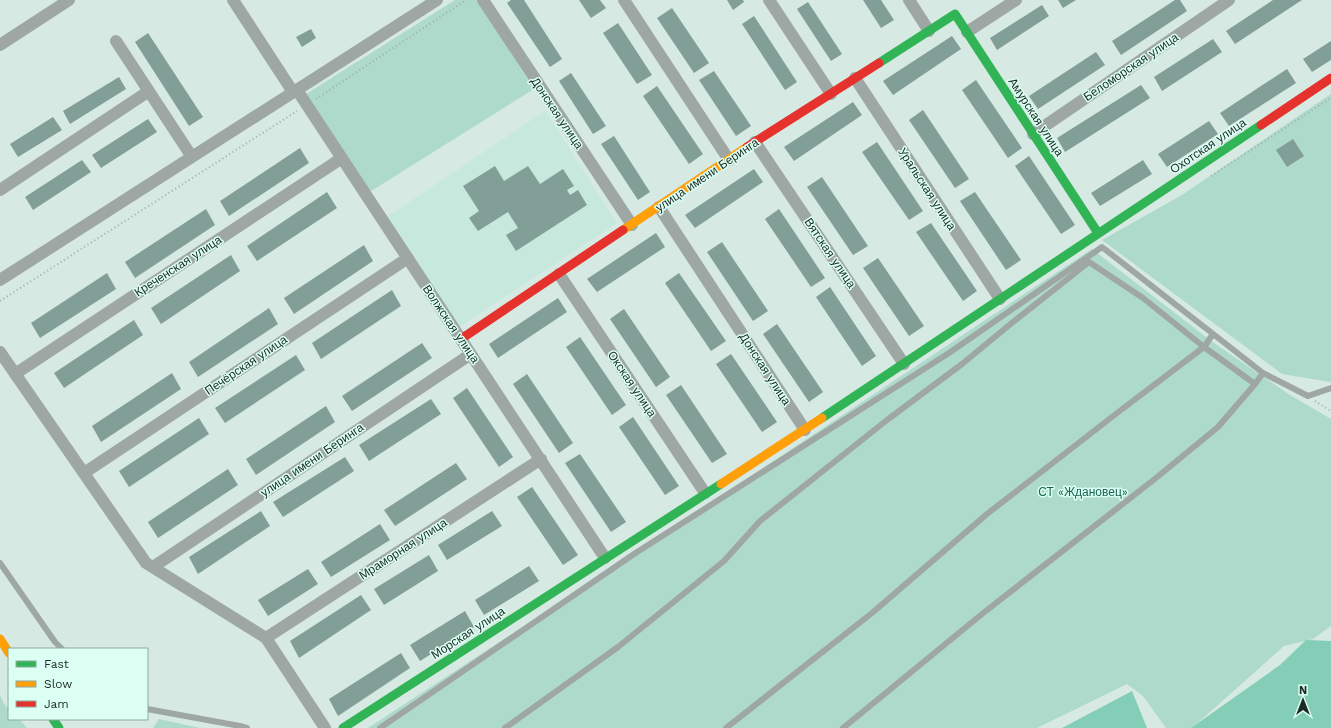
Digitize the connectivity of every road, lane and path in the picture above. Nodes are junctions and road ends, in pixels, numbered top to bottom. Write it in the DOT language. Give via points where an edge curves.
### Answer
graph roads {
  1 [pos="69,0"];
  2 [pos="233,0"];
  3 [pos="437,0"];
  4 [pos="466,0"];
  5 [pos="483,0"];
  6 [pos="624,0"];
  7 [pos="769,0"];
  8 [pos="909,0"];
  9 [pos="1016,0"];
  10 [pos="1229,0"];
  11 [pos="955,14"];
  12 [pos="929,31"];
  13 [pos="967,32"];
  14 [pos="116,41"];
  15 [pos="0,45"];
  16 [pos="855,78"];
  17 [pos="1331,78"];
  18 [pos="149,91"];
  19 [pos="295,91"];
  20 [pos="831,94"];
  21 [pos="1331,98"];
  22 [pos="306,105"];
  23 [pos="1033,134"];
  24 [pos="756,142"];
  25 [pos="192,157"];
  26 [pos="342,158"];
  27 [pos="729,160"];
  28 [pos="1206,179"];
  29 [pos="0,190"];
  30 [pos="659,207"];
  31 [pos="632,225"];
  32 [pos="1098,233"];
  33 [pos="408,258"];
  34 [pos="559,274"];
  35 [pos="0,280"];
  36 [pos="1000,299"];
  37 [pos="0,301"];
  38 [pos="1213,334"];
  39 [pos="461,339"];
  40 [pos="1204,347"];
  41 [pos="0,352"];
  42 [pos="471,354"];
  43 [pos="904,364"];
  44 [pos="1263,373"];
  45 [pos="15,374"];
  46 [pos="1255,384"];
  47 [pos="1331,388"];
  48 [pos="1308,396"];
  49 [pos="1331,411"];
  50 [pos="805,430"];
  51 [pos="541,460"];
  52 [pos="84,473"];
  53 [pos="705,493"];
  54 [pos="605,558"];
  55 [pos="0,563"];
  56 [pos="153,567"];
  57 [pos="266,638"];
  58 [pos="0,639"];
  59 [pos="61,648"];
  60 [pos="8,651"];
  61 [pos="148,709"];
  62 [pos="54,720"];
  63 [pos="60,728"];
  64 [pos="247,728"];
  65 [pos="325,728"];
  66 [pos="343,728"];
  67 [pos="380,728"];
  68 [pos="506,728"];
  69 [pos="726,728"];
  70 [pos="843,728"];
  1 -- 15 [label="street"];
  2 -- 19 [label="street, Волжская улица"];
  3 -- 19 [label="street"];
  4 -- 22 [label="path"];
  5 -- 31 [label="street, Донская улица"];
  6 -- 27 [label="street"];
  7 -- 20 [label="street"];
  8 -- 12 [label="street"];
  9 -- 13 [label="street"];
  10 -- 23 [label="street, Беломорская улица"];
  11 -- 12 [label="street, улица имени Беринга"];
  11 -- 13 [label="street, Амурская улица"];
  12 -- 16 [label="street, улица имени Беринга"];
  13 -- 23 [label="street, Амурская улица"];
  14 -- 18 [label="street"];
  16 -- 20 [label="street, улица имени Беринга"];
  16 -- 36 [label="street, Уральская улица"];
  17 -- 32 [label="street, Охотская улица"];
  18 -- 25 [label="street"];
  18 -- 29 [label="street"];
  19 -- 22 [label="street, Волжская улица"];
  19 -- 25 [label="street"];
  20 -- 24 [label="street, улица имени Беринга"];
  21 -- 28 [label="path"];
  22 -- 26 [label="street, Волжская улица"];
  22 -- 37 [label="path"];
  23 -- 32 [label="street, Амурская улица"];
  24 -- 27 [label="street, улица имени Беринга"];
  24 -- 43 [label="street, Вятская улица"];
  25 -- 35 [label="street"];
  26 -- 33 [label="street, Волжская улица"];
  26 -- 45 [label="street, Креченская улица"];
  27 -- 30 [label="street, улица имени Беринга"];
  30 -- 31 [label="street, улица имени Беринга"];
  30 -- 50 [label="street, Донская улица"];
  31 -- 34 [label="street, улица имени Беринга"];
  32 -- 36 [label="street, Охотская улица"];
  33 -- 39 [label="street, Волжская улица"];
  33 -- 52 [label="street, Печёрская улица"];
  34 -- 39 [label="street, улица имени Беринга"];
  34 -- 53 [label="street, Окская улица"];
  36 -- 43 [label="street, Охотская улица"];
  38 -- 40 [label="lane"];
  38 -- 44 [label="lane"];
  38 -- 67 [label="lane" via="1102,247 949,353 634,554"];
  39 -- 42 [label="street, Волжская улица"];
  40 -- 46 [label="lane"];
  40 -- 68 [label="lane" via="1143,298 1088,262 760,521 724,561 624,642"];
  40 -- 69 [label="lane" via="987,514 872,613"];
  41 -- 45 [label="street"];
  42 -- 51 [label="street, Волжская улица"];
  42 -- 56 [label="street, улица имени Беринга"];
  43 -- 50 [label="street, Охотская улица"];
  44 -- 46 [label="lane"];
  44 -- 48 [label="lane"];
  45 -- 52 [label="street"];
  46 -- 70 [label="lane" via="1218,427"];
  47 -- 48 [label="lane"];
  48 -- 49 [label="path"];
  50 -- 53 [label="street, Морская улица"];
  51 -- 54 [label="street, Волжская улица"];
  51 -- 57 [label="street, Мраморная улица"];
  52 -- 56 [label="street" via="146,563"];
  53 -- 54 [label="street, Морская улица"];
  54 -- 66 [label="street, Морская улица"];
  55 -- 59 [label="lane"];
  56 -- 57 [label="street"];
  57 -- 65 [label="street"];
  58 -- 60 [label="street"];
  61 -- 64 [label="lane"];
  62 -- 63 [label="street"];
}
